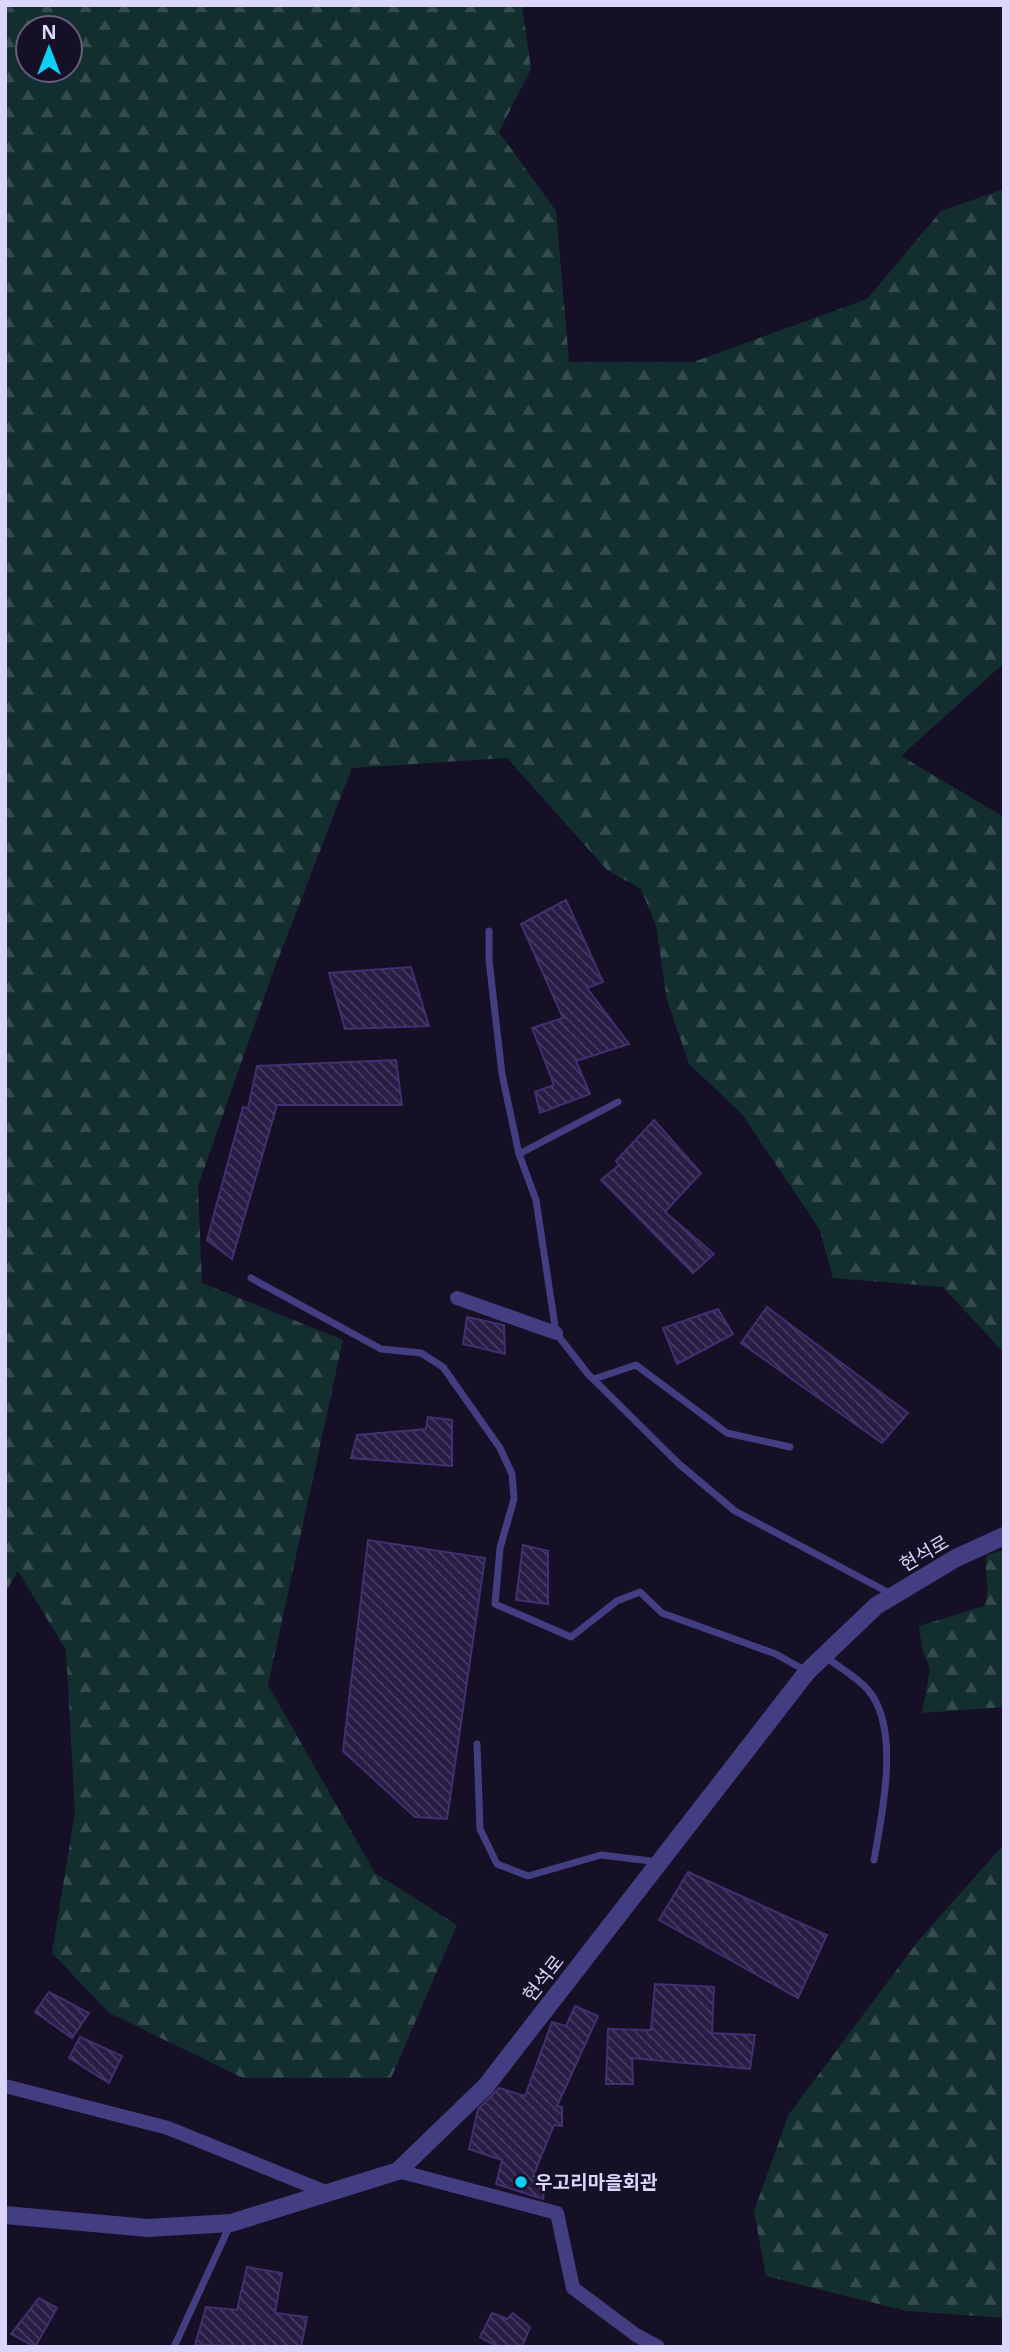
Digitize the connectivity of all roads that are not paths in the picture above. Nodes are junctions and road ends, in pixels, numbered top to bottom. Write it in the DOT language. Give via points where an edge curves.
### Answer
graph roads {
  1 [pos="489,931"];
  2 [pos="618,1102"];
  3 [pos="519,1154"];
  4 [pos="251,1278"];
  5 [pos="457,1298"];
  6 [pos="556,1333"];
  7 [pos="594,1379"];
  8 [pos="790,1447"];
  9 [pos="1004,1536"];
  10 [pos="894,1595"];
  11 [pos="824,1656"];
  12 [pos="807,1672"];
  13 [pos="477,1744"];
  14 [pos="874,1860"];
  15 [pos="660,1862"];
  16 [pos="5,2085"];
  17 [pos="398,2171"];
  18 [pos="328,2193"];
  19 [pos="5,2215"];
  20 [pos="231,2223"];
  21 [pos="174,2347"];
  22 [pos="659,2347"];
  1 -- 3 [label="lane" via="502,1074"];
  2 -- 3 [label="lane"];
  3 -- 6 [label="lane" via="536,1199"];
  4 -- 12 [label="lane" via="381,1349 421,1353 443,1367 500,1448 512,1474 514,1499 500,1548 495,1604 571,1637 617,1601 640,1592 662,1613 776,1654"];
  5 -- 6 [label="street"];
  6 -- 7 [label="lane"];
  7 -- 8 [label="lane" via="636,1365 727,1433"];
  7 -- 10 [label="lane" via="679,1464 735,1511"];
  9 -- 10 [label="street, 현석로"];
  10 -- 11 [label="street, 현석로" via="876,1606"];
  11 -- 12 [label="street, 현석로"];
  11 -- 14 [label="lane" via="869,1690 884,1722 886,1791"];
  12 -- 15 [label="street, 현석로"];
  13 -- 15 [label="lane" via="480,1829 497,1864 528,1876 601,1855"];
  15 -- 17 [label="street, 현석로" via="486,2086"];
  16 -- 18 [label="street" via="168,2128"];
  17 -- 18 [label="street, 현석로"];
  17 -- 22 [label="street" via="557,2213 573,2288 635,2335"];
  18 -- 20 [label="street, 현석로"];
  19 -- 20 [label="street, 현석로" via="148,2228"];
  20 -- 21 [label="lane"];
}
